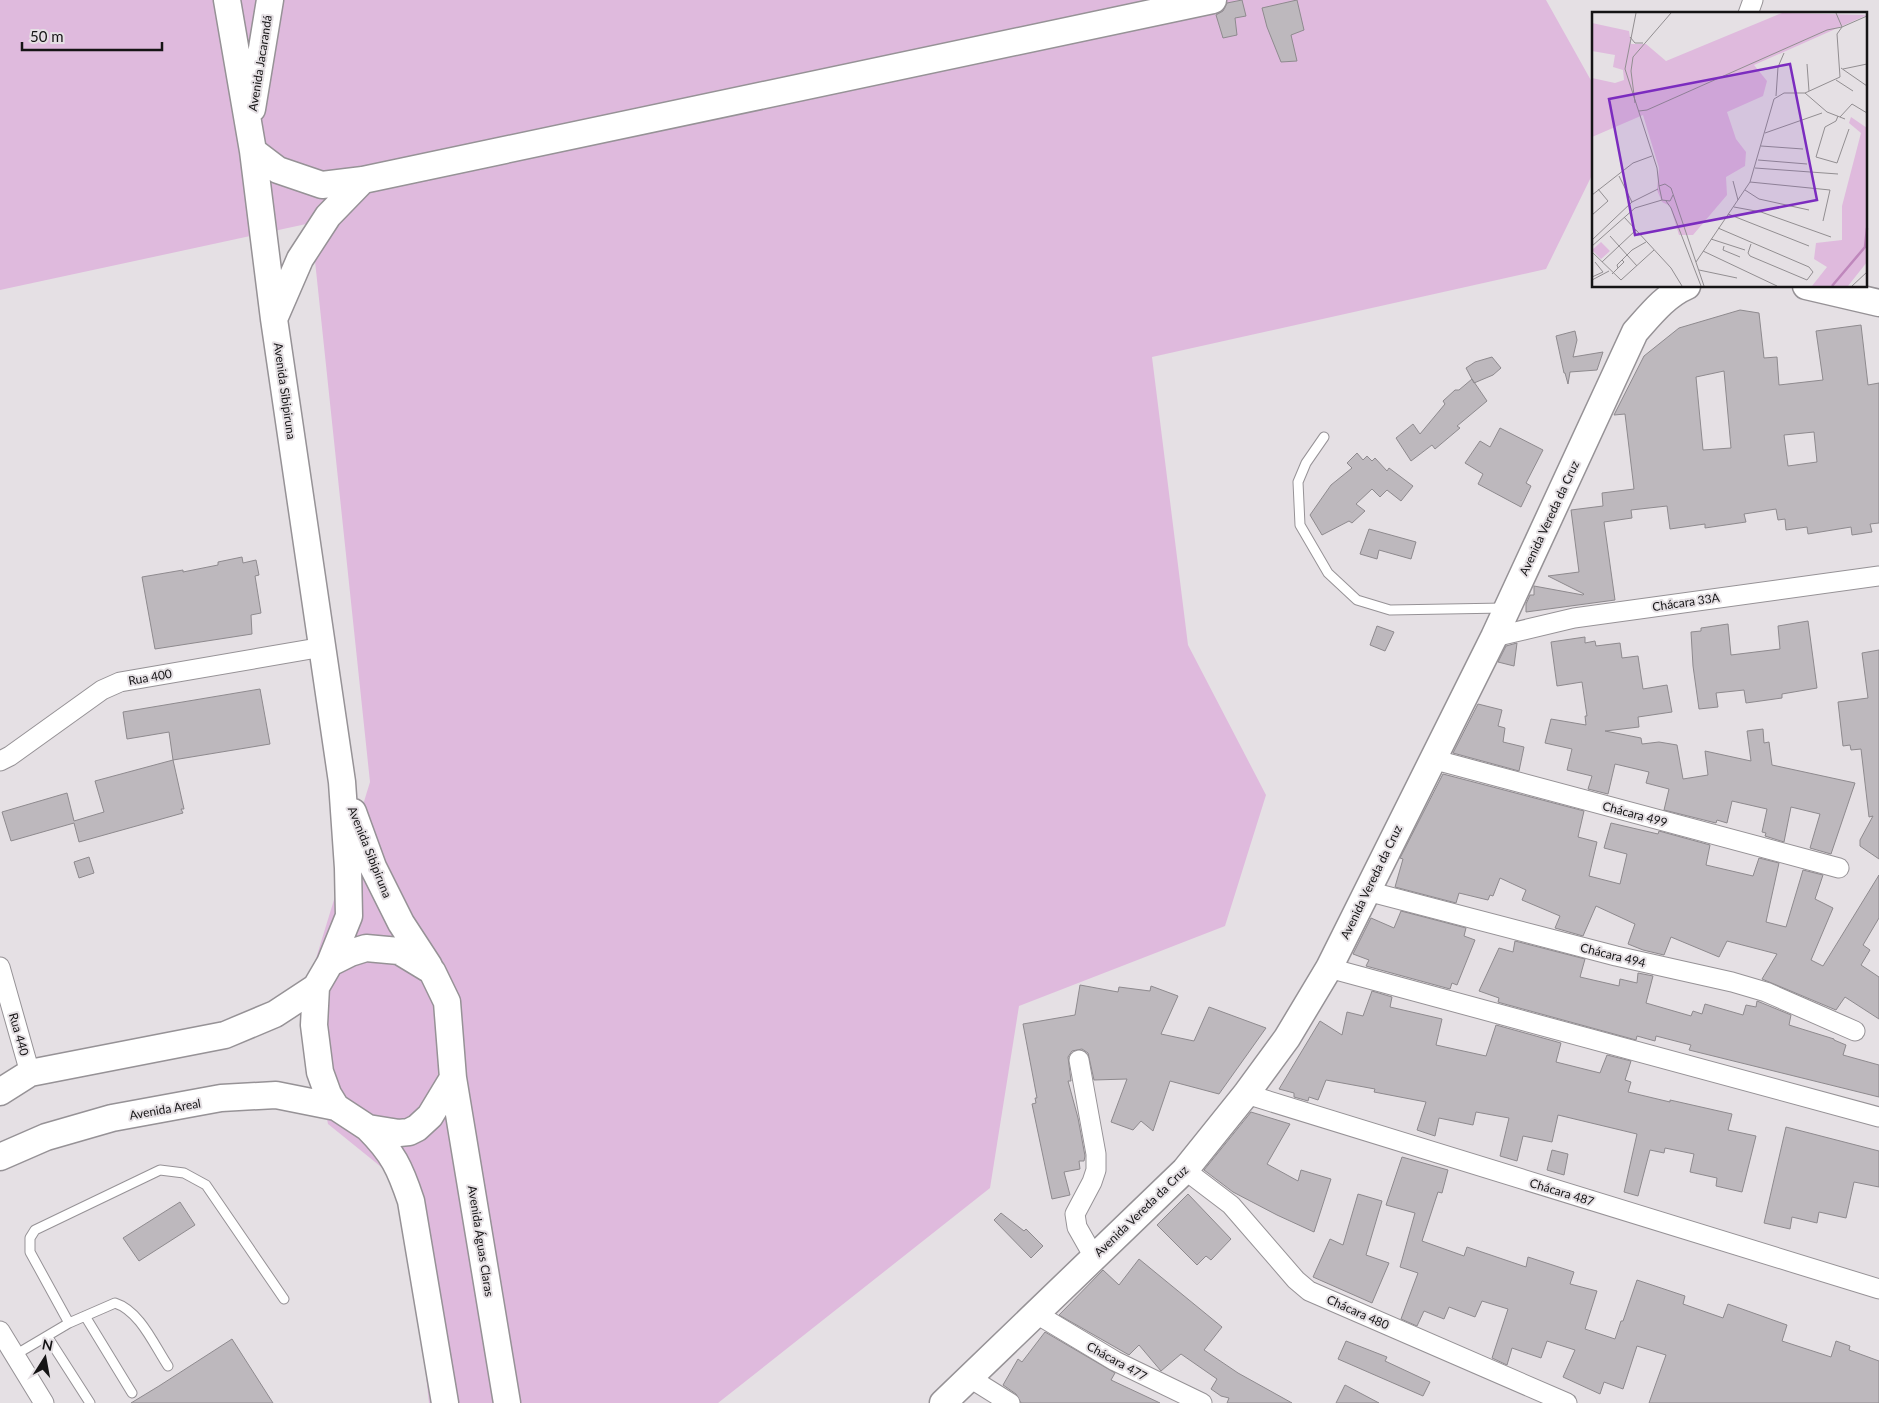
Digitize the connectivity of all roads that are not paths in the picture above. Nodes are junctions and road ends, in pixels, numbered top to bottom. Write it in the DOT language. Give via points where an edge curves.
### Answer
graph roads {
  1 [pos="227,0"];
  2 [pos="270,0"];
  3 [pos="1213,0"];
  4 [pos="1753,0"];
  5 [pos="1749,12"];
  6 [pos="251,139"];
  7 [pos="363,180"];
  8 [pos="1679,288"];
  9 [pos="1815,288"];
  10 [pos="1879,303"];
  11 [pos="274,319"];
  12 [pos="1324,438"];
  13 [pos="1879,576"];
  14 [pos="1507,608"];
  15 [pos="1494,637"];
  16 [pos="323,647"];
  17 [pos="1432,759"];
  18 [pos="0,761"];
  19 [pos="342,782"];
  20 [pos="1839,868"];
  21 [pos="1367,891"];
  22 [pos="330,963"];
  23 [pos="0,967"];
  24 [pos="1329,968"];
  25 [pos="432,971"];
  26 [pos="316,986"];
  27 [pos="1855,1031"];
  28 [pos="1079,1060"];
  29 [pos="30,1072"];
  30 [pos="453,1078"];
  31 [pos="0,1092"];
  32 [pos="1246,1094"];
  33 [pos="336,1107"];
  34 [pos="1879,1117"];
  35 [pos="368,1128"];
  36 [pos="0,1157"];
  37 [pos="1184,1170"];
  38 [pos="1094,1257"];
  39 [pos="1879,1289"];
  40 [pos="284,1299"];
  41 [pos="1035,1313"];
  42 [pos="85,1316"];
  43 [pos="69,1323"];
  44 [pos="0,1331"];
  45 [pos="47,1336"];
  46 [pos="7,1360"];
  47 [pos="168,1366"];
  48 [pos="970,1378"];
  49 [pos="132,1393"];
  50 [pos="44,1403"];
  51 [pos="90,1403"];
  52 [pos="445,1403"];
  53 [pos="507,1403"];
  54 [pos="943,1403"];
  55 [pos="1010,1403"];
  56 [pos="1202,1403"];
  57 [pos="1567,1403"];
  1 -- 6 [label="main road, Avenida Sibipiruna"];
  2 -- 6 [label="main road, Avenida Jacarandá"];
  3 -- 7 [label="main road"];
  4 -- 5 [label="street"];
  6 -- 7 [label="main road" via="278,170 322,185"];
  6 -- 11 [label="main road, Avenida Sibipiruna"];
  7 -- 11 [label="main road" via="328,216 300,259"];
  8 -- 14 [label="main road, Avenida Vereda da Cruz" via="1635,332"];
  9 -- 10 [label="main road"];
  11 -- 16 [label="main road, Avenida Sibipiruna"];
  12 -- 14 [label="lane" via="1306,463 1298,482 1300,525 1328,573 1357,600 1390,610"];
  13 -- 15 [label="street, Chácara 33A" via="1574,618"];
  14 -- 15 [label="main road, Avenida Vereda da Cruz"];
  15 -- 17 [label="main road, Avenida Vereda da Cruz"];
  16 -- 18 [label="street, Rua 400" via="120,682 102,690"];
  16 -- 19 [label="main road, Avenida Sibipiruna"];
  17 -- 20 [label="street, Chácara 499"];
  17 -- 21 [label="main road, Avenida Vereda da Cruz"];
  19 -- 22 [label="main road, Avenida Sibipiruna" via="349,916"];
  19 -- 25 [label="main road, Avenida Sibipiruna" via="373,867 400,923"];
  21 -- 24 [label="main road, Avenida Vereda da Cruz"];
  21 -- 27 [label="street, Chácara 494" via="1758,990"];
  22 -- 25 [label="main road" via="366,948 399,952"];
  22 -- 26 [label="main road"];
  23 -- 29 [label="street, Rua 440"];
  24 -- 32 [label="main road, Avenida Vereda da Cruz" via="1287,1038"];
  24 -- 34 [label="street"];
  25 -- 30 [label="main road" via="447,1002"];
  26 -- 29 [label="main road" via="276,1014 225,1035"];
  26 -- 33 [label="main road" via="314,1025 320,1072"];
  28 -- 38 [label="street" via="1096,1170 1074,1214 1076,1227"];
  29 -- 31 [label="main road"];
  30 -- 35 [label="main road" via="430,1116 417,1128 399,1132"];
  30 -- 53 [label="main road, Avenida Águas Claras"];
  32 -- 37 [label="main road, Avenida Vereda da Cruz"];
  32 -- 39 [label="street, Chácara 487"];
  33 -- 35 [label="main road"];
  33 -- 36 [label="main road, Avenida Areal" via="276,1095 221,1098 112,1118 46,1138"];
  35 -- 52 [label="main road" via="386,1146 400,1168 411,1201"];
  37 -- 38 [label="main road, Avenida Vereda da Cruz"];
  37 -- 57 [label="street, Chácara 480" via="1231,1205 1296,1280 1309,1290"];
  38 -- 41 [label="main road, Avenida Vereda da Cruz"];
  40 -- 43 [label="lane" via="206,1185 184,1173 160,1170 35,1230 30,1238 30,1252"];
  41 -- 48 [label="main road, Avenida Vereda da Cruz"];
  41 -- 56 [label="street, Chácara 477" via="1115,1361"];
  42 -- 43 [label="lane"];
  42 -- 47 [label="lane" via="115,1303 125,1306 134,1314"];
  42 -- 49 [label="lane"];
  43 -- 45 [label="lane"];
  44 -- 46 [label="street"];
  45 -- 46 [label="lane"];
  45 -- 51 [label="lane"];
  46 -- 50 [label="street"];
  48 -- 54 [label="main road, Avenida Vereda da Cruz"];
  48 -- 55 [label="street"];
}
